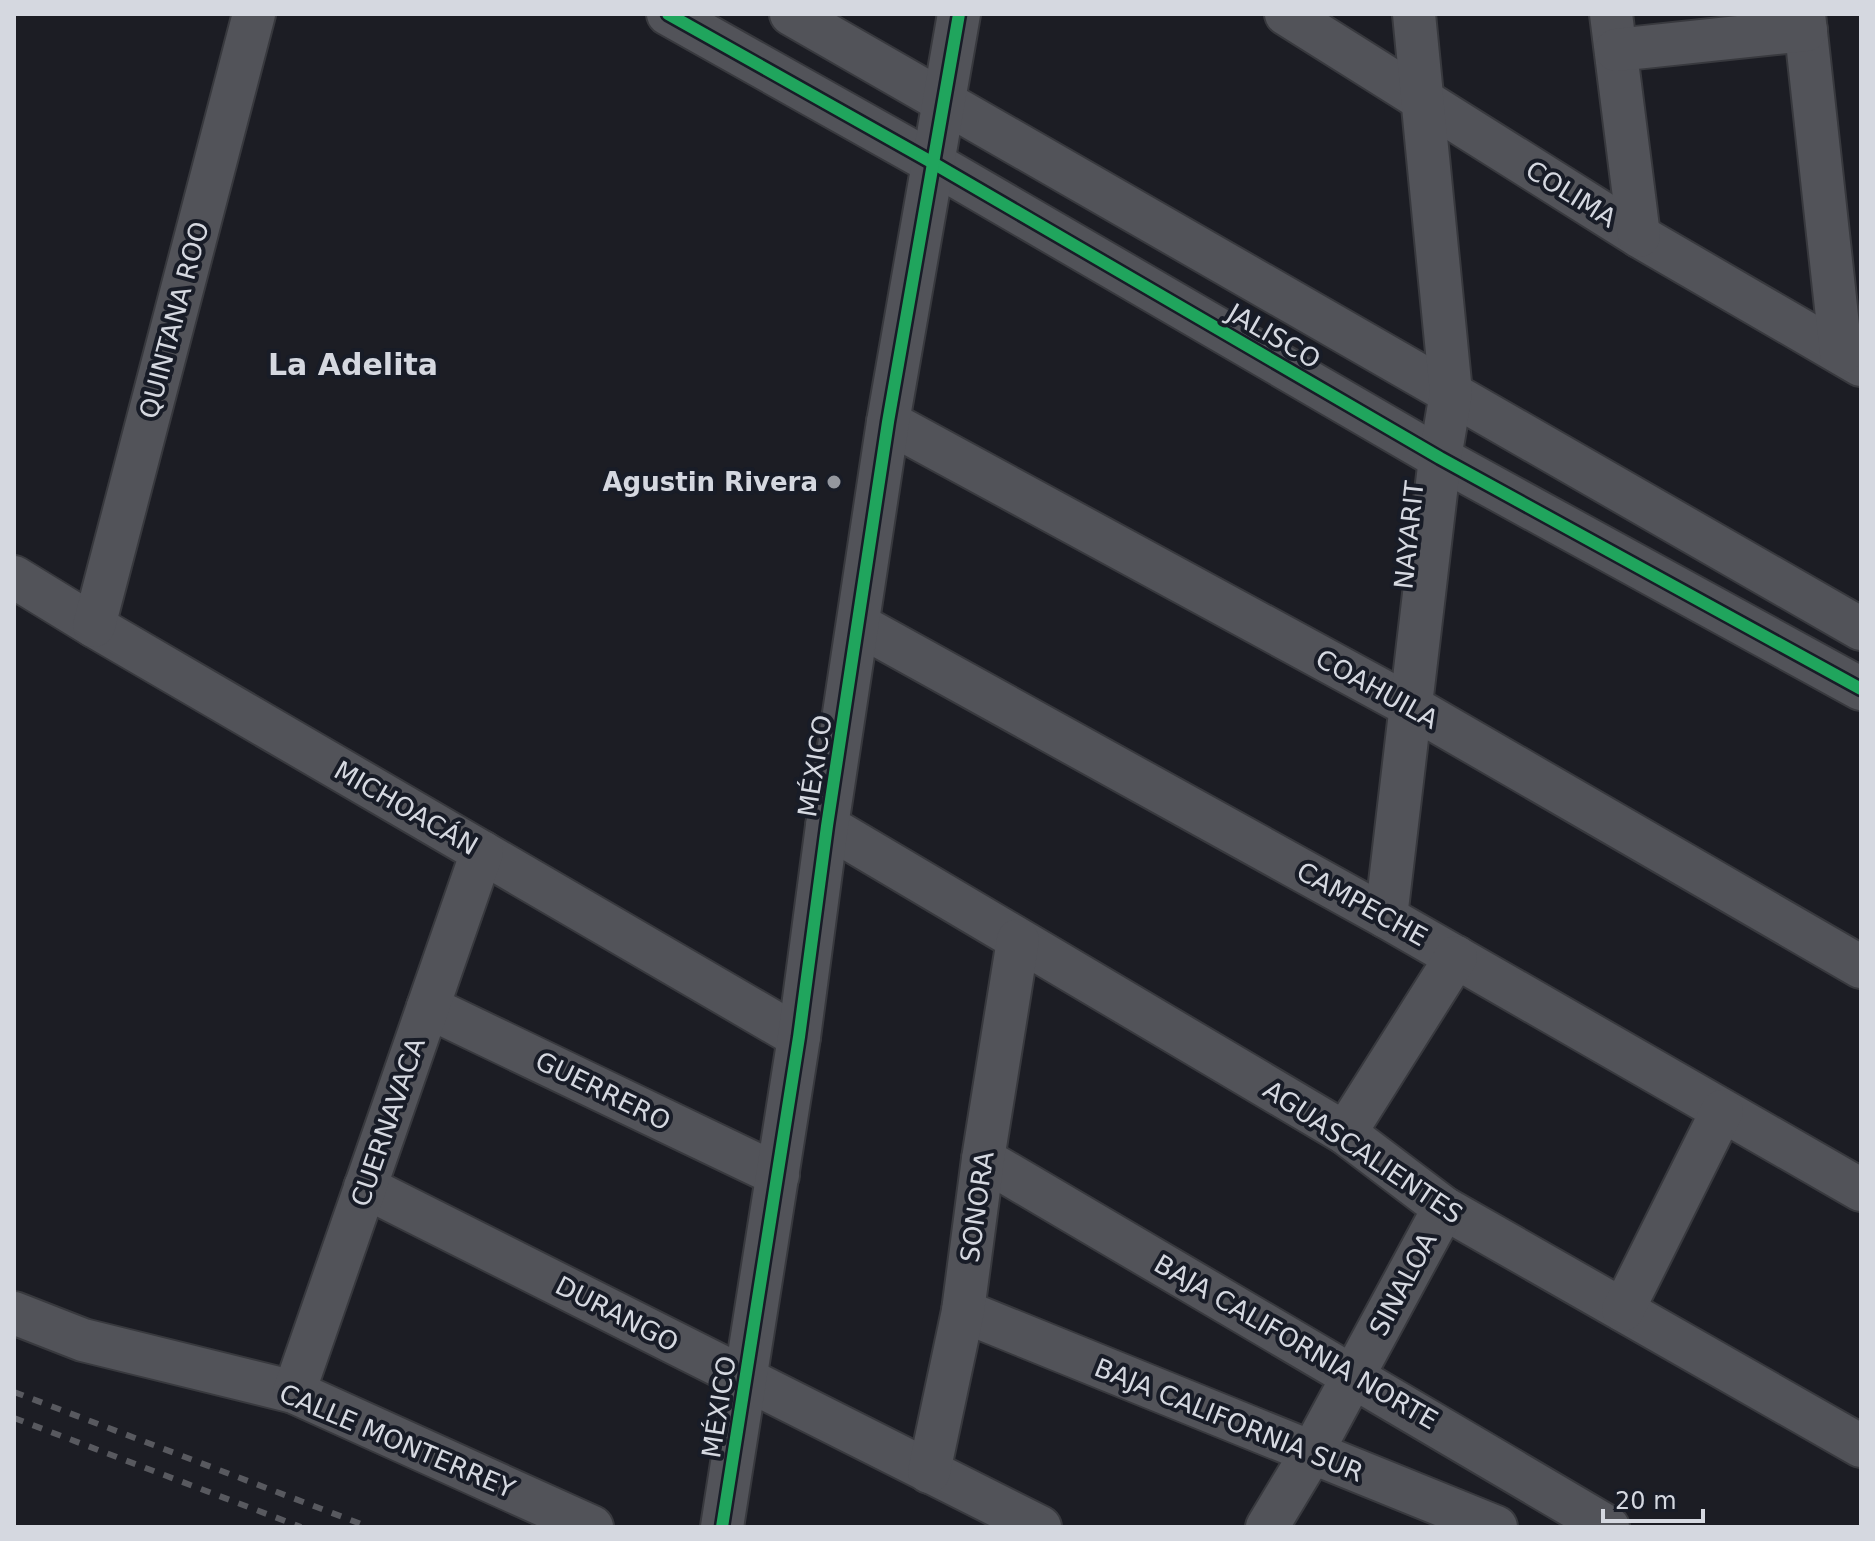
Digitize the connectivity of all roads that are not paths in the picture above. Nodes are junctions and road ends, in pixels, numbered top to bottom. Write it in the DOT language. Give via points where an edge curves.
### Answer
graph roads {
  1 [pos="254,14"];
  2 [pos="668,14"];
  3 [pos="791,14"];
  4 [pos="959,14"];
  5 [pos="1286,14"];
  6 [pos="1414,14"];
  7 [pos="1805,22"];
  8 [pos="1613,32"];
  9 [pos="946,101"];
  10 [pos="1422,102"];
  11 [pos="933,163"];
  12 [pos="1639,236"];
  13 [pos="1851,359"];
  14 [pos="1451,393"];
  15 [pos="888,422"];
  16 [pos="1440,458"];
  17 [pos="14,577"];
  18 [pos="859,625"];
  19 [pos="94,626"];
  20 [pos="1861,629"];
  21 [pos="1861,689"];
  22 [pos="1412,707"];
  23 [pos="827,826"];
  24 [pos="482,852"];
  25 [pos="1386,917"];
  26 [pos="1018,940"];
  27 [pos="1456,957"];
  28 [pos="1861,967"];
  29 [pos="428,1007"];
  30 [pos="799,1037"];
  31 [pos="1722,1111"];
  32 [pos="1345,1133"];
  33 [pos="983,1159"];
  34 [pos="778,1175"];
  35 [pos="365,1187"];
  36 [pos="1861,1190"];
  37 [pos="1444,1208"];
  38 [pos="1623,1310"];
  39 [pos="963,1311"];
  40 [pos="14,1313"];
  41 [pos="1354,1375"];
  42 [pos="746,1379"];
  43 [pos="294,1392"];
  44 [pos="1861,1446"];
  45 [pos="1311,1454"];
  46 [pos="929,1472"];
  47 [pos="592,1527"];
  48 [pos="722,1527"];
  49 [pos="1040,1527"];
  50 [pos="1267,1527"];
  51 [pos="1496,1527"];
  52 [pos="1608,1527"];
  1 -- 19 [label="street, QUINTANA ROO"];
  2 -- 11 [label="street, JALISCO"];
  3 -- 9 [label="street, JALISCO"];
  4 -- 9 [label="street, MÉXICO"];
  5 -- 10 [label="street, COLIMA"];
  6 -- 10 [label="street, NAYARIT"];
  7 -- 8 [label="street"];
  7 -- 13 [label="street"];
  8 -- 12 [label="street"];
  9 -- 11 [label="street, MÉXICO"];
  9 -- 14 [label="street, JALISCO"];
  10 -- 12 [label="street, COLIMA"];
  10 -- 14 [label="street, NAYARIT"];
  11 -- 15 [label="street, MÉXICO"];
  11 -- 16 [label="street, JALISCO"];
  12 -- 13 [label="street, COLIMA"];
  14 -- 16 [label="street, NAYARIT"];
  14 -- 20 [label="street, JALISCO"];
  15 -- 18 [label="street, MÉXICO"];
  15 -- 22 [label="street, COAHUILA"];
  16 -- 21 [label="street, JALISCO"];
  16 -- 22 [label="street, NAYARIT"];
  17 -- 19 [label="street, MICHOACÁN"];
  18 -- 23 [label="street, MÉXICO"];
  18 -- 25 [label="street, CAMPECHE"];
  19 -- 24 [label="street, MICHOACÁN"];
  22 -- 25 [label="street, NAYARIT"];
  22 -- 28 [label="street, COAHUILA"];
  23 -- 26 [label="street, AGUASCALIENTES"];
  23 -- 30 [label="street, MÉXICO"];
  24 -- 29 [label="street, CUERNAVACA"];
  24 -- 30 [label="street, MICHOACÁN"];
  25 -- 27 [label="street, CAMPECHE"];
  26 -- 32 [label="street, AGUASCALIENTES"];
  26 -- 33 [label="street, SONORA"];
  27 -- 31 [label="street, CAMPECHE"];
  27 -- 32 [label="street"];
  29 -- 34 [label="street, GUERRERO"];
  29 -- 35 [label="street, CUERNAVACA"];
  30 -- 34 [label="street, MÉXICO"];
  31 -- 36 [label="street, CAMPECHE"];
  31 -- 38 [label="street"];
  32 -- 37 [label="street, AGUASCALIENTES"];
  33 -- 39 [label="street, SONORA"];
  33 -- 41 [label="street, BAJA CALIFORNIA NORTE"];
  34 -- 42 [label="street, MÉXICO"];
  35 -- 42 [label="street, DURANGO"];
  35 -- 43 [label="street, CUERNAVACA"];
  37 -- 38 [label="street, AGUASCALIENTES"];
  37 -- 41 [label="street, SINALOA"];
  38 -- 44 [label="street, AGUASCALIENTES"];
  39 -- 45 [label="street, BAJA CALIFORNIA SUR"];
  39 -- 46 [label="street, SONORA"];
  40 -- 43 [label="street, CALLE MONTERREY" via="83,1340"];
  41 -- 45 [label="street, SINALOA"];
  41 -- 52 [label="street, BAJA CALIFORNIA NORTE"];
  42 -- 46 [label="street, DURANGO"];
  42 -- 48 [label="street, MÉXICO"];
  43 -- 47 [label="street, CALLE MONTERREY"];
  45 -- 50 [label="street, SINALOA"];
  45 -- 51 [label="street, BAJA CALIFORNIA SUR"];
  46 -- 49 [label="street, DURANGO"];
}
